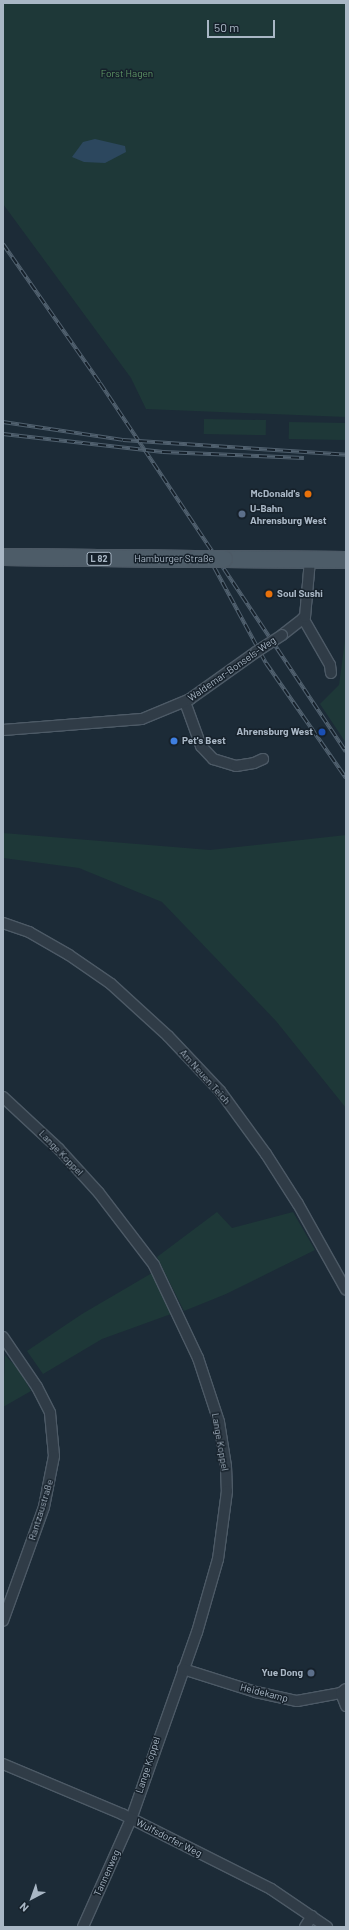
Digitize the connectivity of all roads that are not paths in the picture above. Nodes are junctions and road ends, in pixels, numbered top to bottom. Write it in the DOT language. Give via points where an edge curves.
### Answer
graph roads {
  1 [pos="3,557"];
  2 [pos="310,560"];
  3 [pos="346,560"];
  4 [pos="303,618"];
  5 [pos="331,673"];
  6 [pos="185,702"];
  7 [pos="3,730"];
  8 [pos="263,759"];
  9 [pos="3,924"];
  10 [pos="3,1097"];
  11 [pos="346,1290"];
  12 [pos="3,1337"];
  13 [pos="3,1621"];
  14 [pos="183,1669"];
  15 [pos="344,1691"];
  16 [pos="346,1706"];
  17 [pos="3,1764"];
  18 [pos="131,1819"];
  19 [pos="312,1916"];
  20 [pos="82,1927"];
  21 [pos="305,1927"];
  22 [pos="327,1927"];
  1 -- 2 [label="main road, Hamburger Straße / L 82, bridge"];
  2 -- 3 [label="main road, Hamburger Straße / L 82"];
  2 -- 4 [label="street" via="307,606"];
  4 -- 5 [label="street" via="321,647"];
  4 -- 6 [label="street, Waldemar-Bonsels-Weg, bridge"];
  6 -- 7 [label="street, Waldemar-Bonsels-Weg" via="130,722"];
  6 -- 8 [label="street" via="201,746 213,759 236,766"];
  9 -- 11 [label="street, Am Neuen Teich" via="29,932 111,984 168,1036 220,1091 266,1154 298,1204"];
  10 -- 14 [label="street, Lange Koppel" via="69,1160 99,1193 154,1265 198,1358 219,1422 226,1466 224,1524 212,1581"];
  12 -- 13 [label="street, Rantzaustraße" via="50,1413 54,1456 44,1507"];
  14 -- 15 [label="street, Heidekamp" via="278,1698 297,1701"];
  14 -- 18 [label="street, Lange Koppel"];
  15 -- 16 [label="street"];
  17 -- 18 [label="street, Wulfsdorfer Weg" via="83,1796"];
  18 -- 19 [label="street, Wulfsdorfer Weg" via="271,1889"];
  18 -- 20 [label="street, Tannenweg"];
  19 -- 21 [label="street"];
  19 -- 22 [label="street, Wulfsdorfer Weg"];
}
